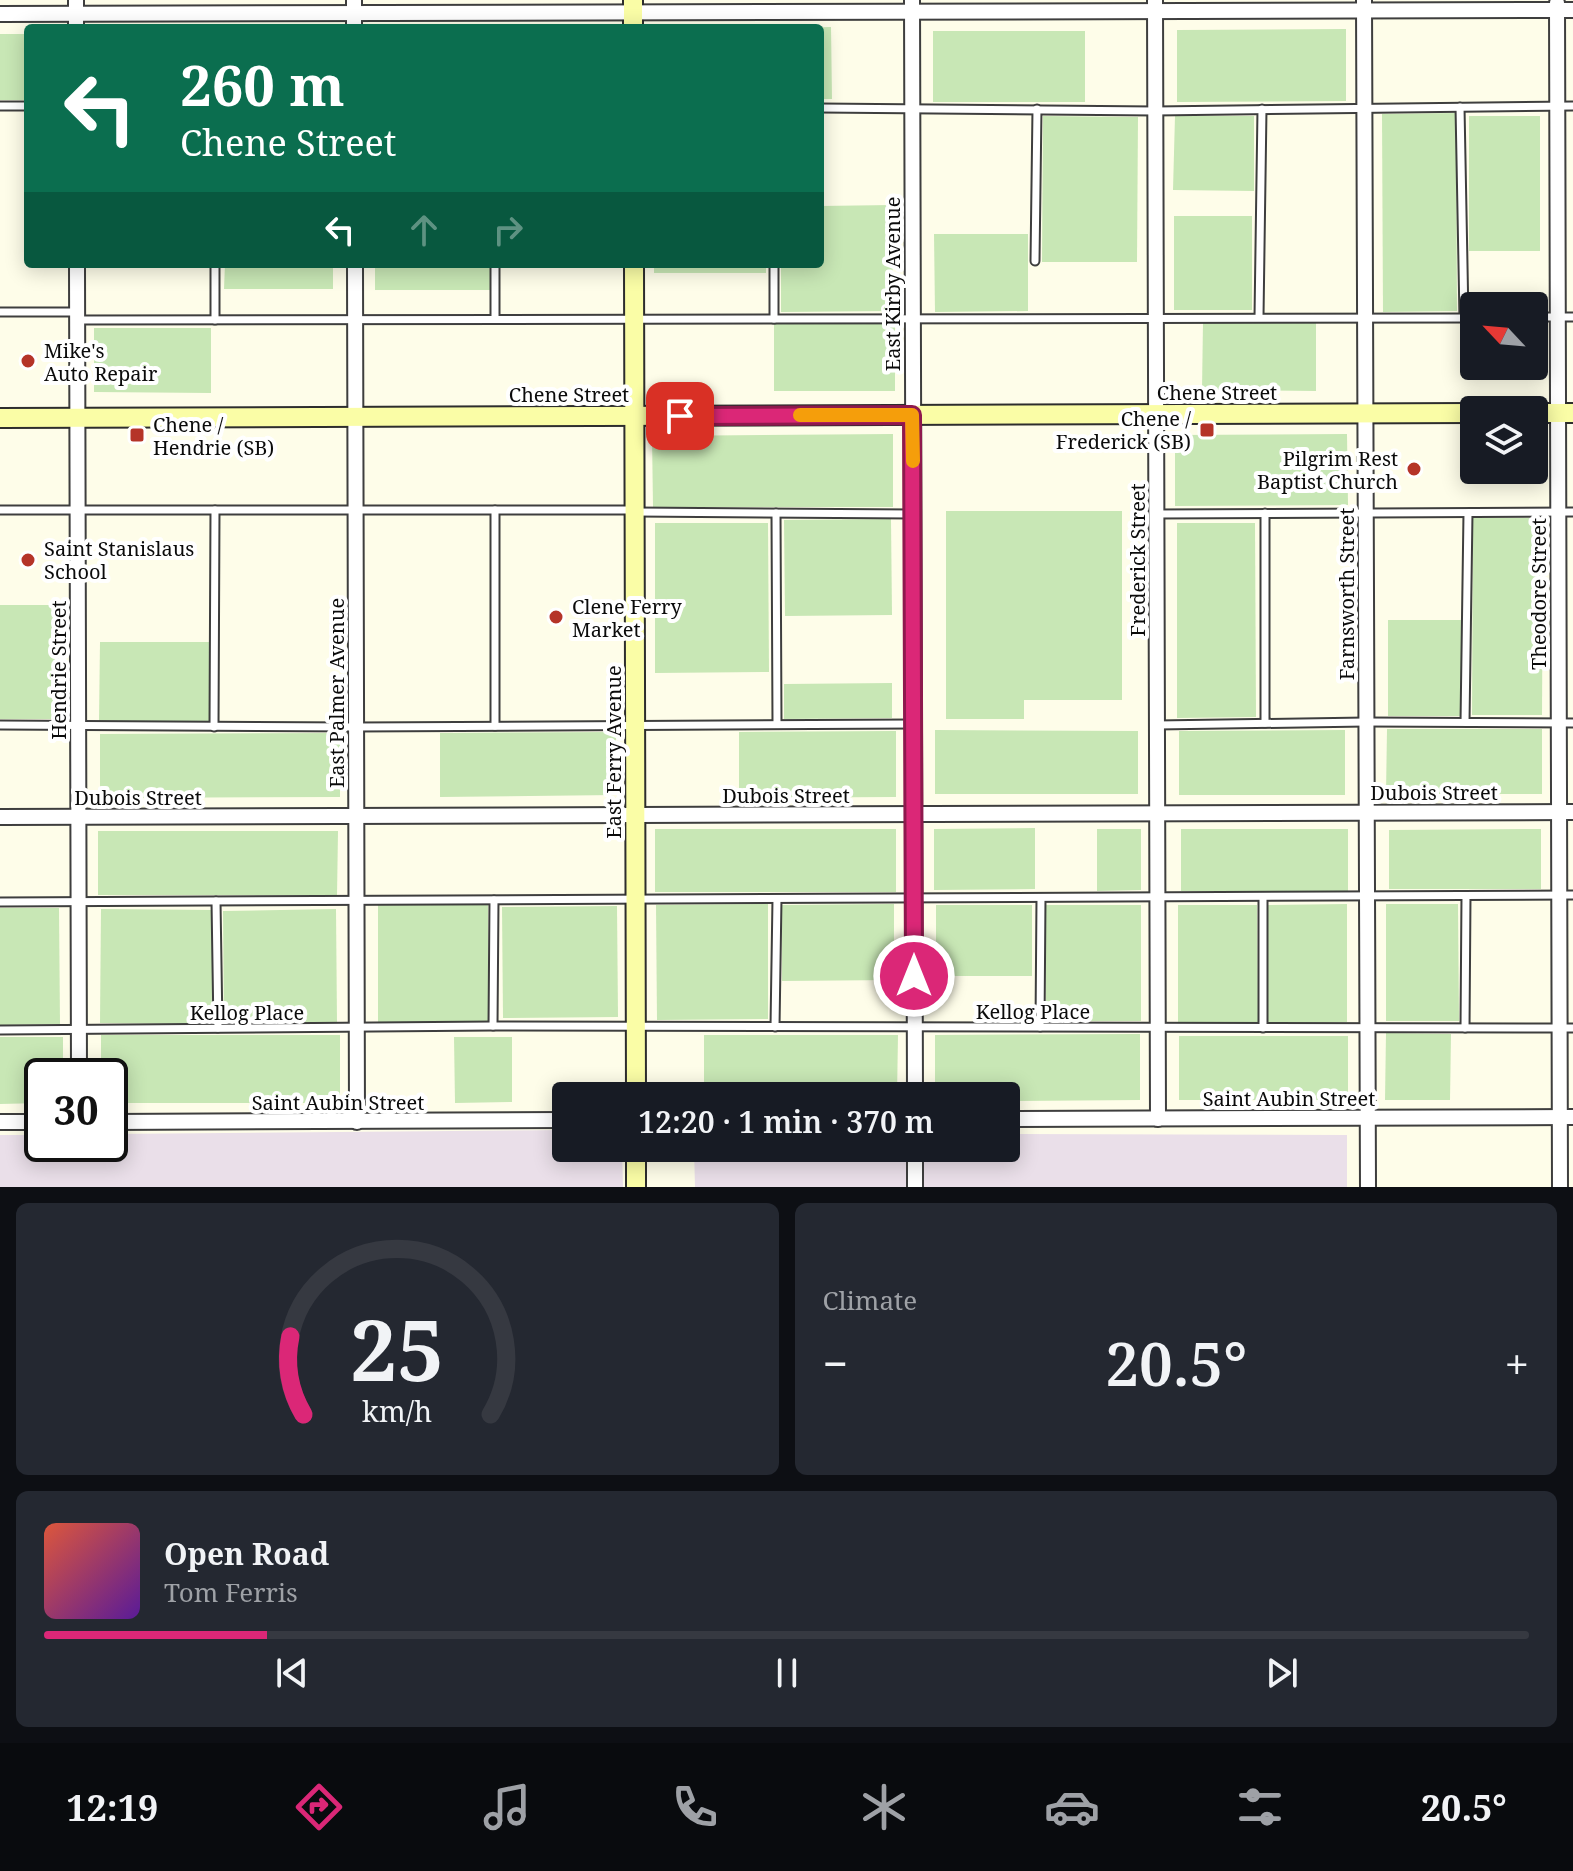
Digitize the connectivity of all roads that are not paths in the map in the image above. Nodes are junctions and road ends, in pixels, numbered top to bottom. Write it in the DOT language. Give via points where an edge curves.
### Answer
graph roads {
  1 [pos="1364,5"];
  2 [pos="1557,5"];
  3 [pos="912,6"];
  4 [pos="1155,6"];
  5 [pos="1573,10"];
  6 [pos="0,14"];
  7 [pos="76,14"];
  8 [pos="354,14"];
  9 [pos="633,14"];
  10 [pos="0,106"];
  11 [pos="24,106"];
  12 [pos="1557,106"];
  13 [pos="1573,106"];
  14 [pos="912,107"];
  15 [pos="1460,107"];
  16 [pos="824,108"];
  17 [pos="1364,108"];
  18 [pos="1037,109"];
  19 [pos="1262,109"];
  20 [pos="1155,111"];
  21 [pos="1035,261"];
  22 [pos="77,268"];
  23 [pos="215,268"];
  24 [pos="355,268"];
  25 [pos="495,268"];
  26 [pos="634,268"];
  27 [pos="774,268"];
  28 [pos="1464,292"];
  29 [pos="0,312"];
  30 [pos="77,316"];
  31 [pos="1156,316"];
  32 [pos="634,317"];
  33 [pos="1259,317"];
  34 [pos="1565,317"];
  35 [pos="495,318"];
  36 [pos="912,318"];
  37 [pos="1365,318"];
  38 [pos="1460,318"];
  39 [pos="355,319"];
  40 [pos="774,319"];
  41 [pos="215,320"];
  42 [pos="1460,413"];
  43 [pos="1565,413"];
  44 [pos="1156,414"];
  45 [pos="1365,414"];
  46 [pos="912,415"];
  47 [pos="634,416"];
  48 [pos="355,417"];
  49 [pos="0,418"];
  50 [pos="77,418"];
  51 [pos="77,509"];
  52 [pos="0,510"];
  53 [pos="215,510"];
  54 [pos="356,510"];
  55 [pos="495,510"];
  56 [pos="634,511"];
  57 [pos="1566,512"];
  58 [pos="776,513"];
  59 [pos="1265,513"];
  60 [pos="1366,513"];
  61 [pos="1468,513"];
  62 [pos="913,514"];
  63 [pos="1157,514"];
  64 [pos="1366,722"];
  65 [pos="1465,722"];
  66 [pos="1265,723"];
  67 [pos="1566,723"];
  68 [pos="777,724"];
  69 [pos="913,724"];
  70 [pos="0,725"];
  71 [pos="635,725"];
  72 [pos="1157,725"];
  73 [pos="78,726"];
  74 [pos="495,726"];
  75 [pos="214,727"];
  76 [pos="356,727"];
  77 [pos="1566,812"];
  78 [pos="1367,813"];
  79 [pos="914,814"];
  80 [pos="1158,814"];
  81 [pos="635,815"];
  82 [pos="356,816"];
  83 [pos="0,817"];
  84 [pos="78,817"];
  85 [pos="1566,895"];
  86 [pos="1367,896"];
  87 [pos="1466,896"];
  88 [pos="1158,897"];
  89 [pos="1263,897"];
  90 [pos="914,898"];
  91 [pos="1041,898"];
  92 [pos="777,899"];
  93 [pos="494,900"];
  94 [pos="635,900"];
  95 [pos="216,901"];
  96 [pos="357,901"];
  97 [pos="0,902"];
  98 [pos="78,902"];
  99 [pos="493,1026"];
  100 [pos="356,1027"];
  101 [pos="635,1027"];
  102 [pos="775,1027"];
  103 [pos="915,1027"];
  104 [pos="1040,1027"];
  105 [pos="218,1028"];
  106 [pos="1158,1028"];
  107 [pos="1263,1028"];
  108 [pos="1367,1028"];
  109 [pos="1465,1028"];
  110 [pos="1566,1028"];
  111 [pos="79,1029"];
  112 [pos="0,1030"];
  113 [pos="79,1058"];
  114 [pos="636,1082"];
  115 [pos="915,1082"];
  116 [pos="1566,1117"];
  117 [pos="1367,1118"];
  118 [pos="1020,1119"];
  119 [pos="1158,1119"];
  120 [pos="552,1120"];
  121 [pos="0,1122"];
  122 [pos="24,1122"];
  123 [pos="128,1122"];
  124 [pos="357,1122"];
  125 [pos="636,1162"];
  126 [pos="915,1162"];
  127 [pos="636,1187"];
  128 [pos="915,1187"];
  129 [pos="1368,1187"];
  130 [pos="1560,1187"];
  1 -- 2 [label="street"];
  1 -- 4 [label="street"];
  1 -- 17 [label="street, Farnsworth Street"];
  2 -- 5 [label="street"];
  2 -- 12 [label="street, Theodore Street"];
  3 -- 4 [label="street"];
  3 -- 9 [label="street"];
  3 -- 14 [label="street, East Kirby Avenue"];
  4 -- 20 [label="street, Frederick Street"];
  6 -- 7 [label="street"];
  7 -- 8 [label="street"];
  8 -- 9 [label="street"];
  10 -- 11 [label="lane"];
  12 -- 13 [label="lane"];
  12 -- 15 [label="lane"];
  12 -- 34 [label="street, Theodore Street"];
  14 -- 16 [label="lane"];
  14 -- 18 [label="lane"];
  14 -- 36 [label="street, East Kirby Avenue"];
  15 -- 17 [label="lane"];
  15 -- 28 [label="lane"];
  17 -- 19 [label="lane"];
  17 -- 37 [label="street, Farnsworth Street"];
  18 -- 20 [label="lane"];
  18 -- 21 [label="lane"];
  19 -- 20 [label="lane"];
  19 -- 33 [label="lane"];
  20 -- 31 [label="street, Frederick Street"];
  22 -- 30 [label="street, Hendrie Street"];
  23 -- 41 [label="lane"];
  24 -- 39 [label="street, East Palmer Avenue"];
  25 -- 35 [label="lane"];
  26 -- 32 [label="street, East Ferry Avenue"];
  27 -- 40 [label="lane"];
  29 -- 30 [label="lane"];
  30 -- 41 [label="lane"];
  30 -- 50 [label="street, Hendrie Street"];
  31 -- 33 [label="lane"];
  31 -- 36 [label="lane"];
  31 -- 44 [label="street, Frederick Street"];
  32 -- 35 [label="lane"];
  32 -- 40 [label="lane"];
  32 -- 47 [label="street, East Ferry Avenue"];
  33 -- 37 [label="lane"];
  34 -- 43 [label="street, Theodore Street"];
  35 -- 39 [label="lane"];
  36 -- 40 [label="lane"];
  36 -- 46 [label="street, East Kirby Avenue"];
  37 -- 38 [label="lane"];
  37 -- 45 [label="street, Farnsworth Street"];
  39 -- 41 [label="lane"];
  39 -- 48 [label="street, East Palmer Avenue"];
  42 -- 45 [label="street, Chene Street"];
  43 -- 57 [label="street, Theodore Street"];
  44 -- 45 [label="street, Chene Street"];
  44 -- 46 [label="street, Chene Street"];
  44 -- 63 [label="street, Frederick Street"];
  45 -- 60 [label="street, Farnsworth Street"];
  46 -- 47 [label="street, Chene Street"];
  46 -- 62 [label="street, East Kirby Avenue"];
  47 -- 48 [label="street, Chene Street"];
  47 -- 56 [label="street, East Ferry Avenue"];
  48 -- 50 [label="street, Chene Street"];
  48 -- 54 [label="street, East Palmer Avenue"];
  49 -- 50 [label="street, Chene Street"];
  50 -- 51 [label="street, Hendrie Street"];
  51 -- 52 [label="lane"];
  51 -- 53 [label="lane"];
  51 -- 73 [label="street, Hendrie Street"];
  53 -- 54 [label="lane"];
  53 -- 75 [label="lane"];
  54 -- 55 [label="lane"];
  54 -- 76 [label="street, East Palmer Avenue"];
  55 -- 56 [label="lane"];
  55 -- 74 [label="lane"];
  56 -- 58 [label="lane"];
  56 -- 71 [label="street, East Ferry Avenue"];
  57 -- 61 [label="lane"];
  57 -- 67 [label="street, Theodore Street"];
  58 -- 62 [label="lane"];
  58 -- 68 [label="lane"];
  59 -- 60 [label="lane"];
  59 -- 63 [label="lane"];
  59 -- 66 [label="lane"];
  60 -- 61 [label="lane"];
  60 -- 64 [label="street, Farnsworth Street"];
  61 -- 65 [label="lane"];
  62 -- 69 [label="street, East Kirby Avenue"];
  63 -- 72 [label="street, Frederick Street"];
  64 -- 65 [label="lane"];
  64 -- 66 [label="lane"];
  64 -- 78 [label="street, Farnsworth Street"];
  65 -- 67 [label="lane"];
  66 -- 72 [label="lane"];
  67 -- 77 [label="street, Theodore Street"];
  68 -- 69 [label="lane"];
  68 -- 71 [label="lane"];
  69 -- 79 [label="street, East Kirby Avenue"];
  70 -- 73 [label="lane"];
  71 -- 74 [label="lane"];
  71 -- 81 [label="street, East Ferry Avenue"];
  72 -- 80 [label="street, Frederick Street"];
  73 -- 75 [label="lane"];
  73 -- 84 [label="street, Hendrie Street"];
  74 -- 76 [label="lane"];
  75 -- 76 [label="lane"];
  76 -- 82 [label="street, East Palmer Avenue"];
  77 -- 78 [label="street, Dubois Street"];
  77 -- 85 [label="street, Theodore Street"];
  78 -- 80 [label="street, Dubois Street"];
  78 -- 86 [label="street, Farnsworth Street"];
  79 -- 80 [label="street, Dubois Street"];
  79 -- 81 [label="street, Dubois Street"];
  79 -- 90 [label="street, East Kirby Avenue"];
  80 -- 88 [label="street, Frederick Street"];
  81 -- 82 [label="street, Dubois Street"];
  81 -- 94 [label="street, East Ferry Avenue"];
  82 -- 84 [label="street, Dubois Street"];
  82 -- 96 [label="street, East Palmer Avenue"];
  83 -- 84 [label="street, Dubois Street"];
  84 -- 98 [label="street, Hendrie Street"];
  85 -- 87 [label="lane"];
  85 -- 110 [label="street, Theodore Street"];
  86 -- 87 [label="lane"];
  86 -- 89 [label="lane"];
  86 -- 108 [label="street, Farnsworth Street"];
  87 -- 109 [label="lane"];
  88 -- 89 [label="lane"];
  88 -- 91 [label="lane"];
  88 -- 106 [label="street, Frederick Street"];
  89 -- 107 [label="lane"];
  90 -- 91 [label="lane"];
  90 -- 92 [label="lane"];
  90 -- 103 [label="street, East Kirby Avenue"];
  91 -- 104 [label="lane"];
  92 -- 94 [label="lane"];
  92 -- 102 [label="lane"];
  93 -- 94 [label="lane"];
  93 -- 96 [label="lane"];
  93 -- 99 [label="lane"];
  94 -- 101 [label="street, East Ferry Avenue"];
  95 -- 96 [label="lane"];
  95 -- 98 [label="lane"];
  95 -- 105 [label="lane"];
  96 -- 100 [label="street, East Palmer Avenue"];
  97 -- 98 [label="lane"];
  98 -- 111 [label="street, Hendrie Street"];
  99 -- 100 [label="lane, Kellog Place"];
  99 -- 101 [label="lane, Kellog Place"];
  100 -- 105 [label="lane, Kellog Place"];
  100 -- 124 [label="street, East Palmer Avenue"];
  101 -- 102 [label="lane, Kellog Place"];
  101 -- 114 [label="street, East Ferry Avenue"];
  102 -- 103 [label="lane, Kellog Place"];
  103 -- 104 [label="lane, Kellog Place"];
  103 -- 115 [label="street, East Kirby Avenue"];
  104 -- 106 [label="lane, Kellog Place"];
  105 -- 111 [label="lane, Kellog Place"];
  106 -- 107 [label="lane, Kellog Place"];
  106 -- 119 [label="street, Frederick Street"];
  107 -- 108 [label="lane, Kellog Place"];
  108 -- 109 [label="lane, Kellog Place"];
  108 -- 117 [label="street, Farnsworth Street"];
  109 -- 110 [label="lane, Kellog Place"];
  110 -- 116 [label="street, Theodore Street"];
  111 -- 112 [label="lane, Kellog Place"];
  111 -- 113 [label="street, Hendrie Street"];
  116 -- 117 [label="street, Saint Aubin Street"];
  116 -- 130 [label="street, Theodore Street"];
  117 -- 119 [label="street, Saint Aubin Street"];
  117 -- 129 [label="street, Farnsworth Street"];
  118 -- 119 [label="street, Saint Aubin Street"];
  120 -- 124 [label="street, Saint Aubin Street"];
  121 -- 122 [label="street"];
  123 -- 124 [label="street, Saint Aubin Street"];
  125 -- 127 [label="street"];
  126 -- 128 [label="street"];
}
